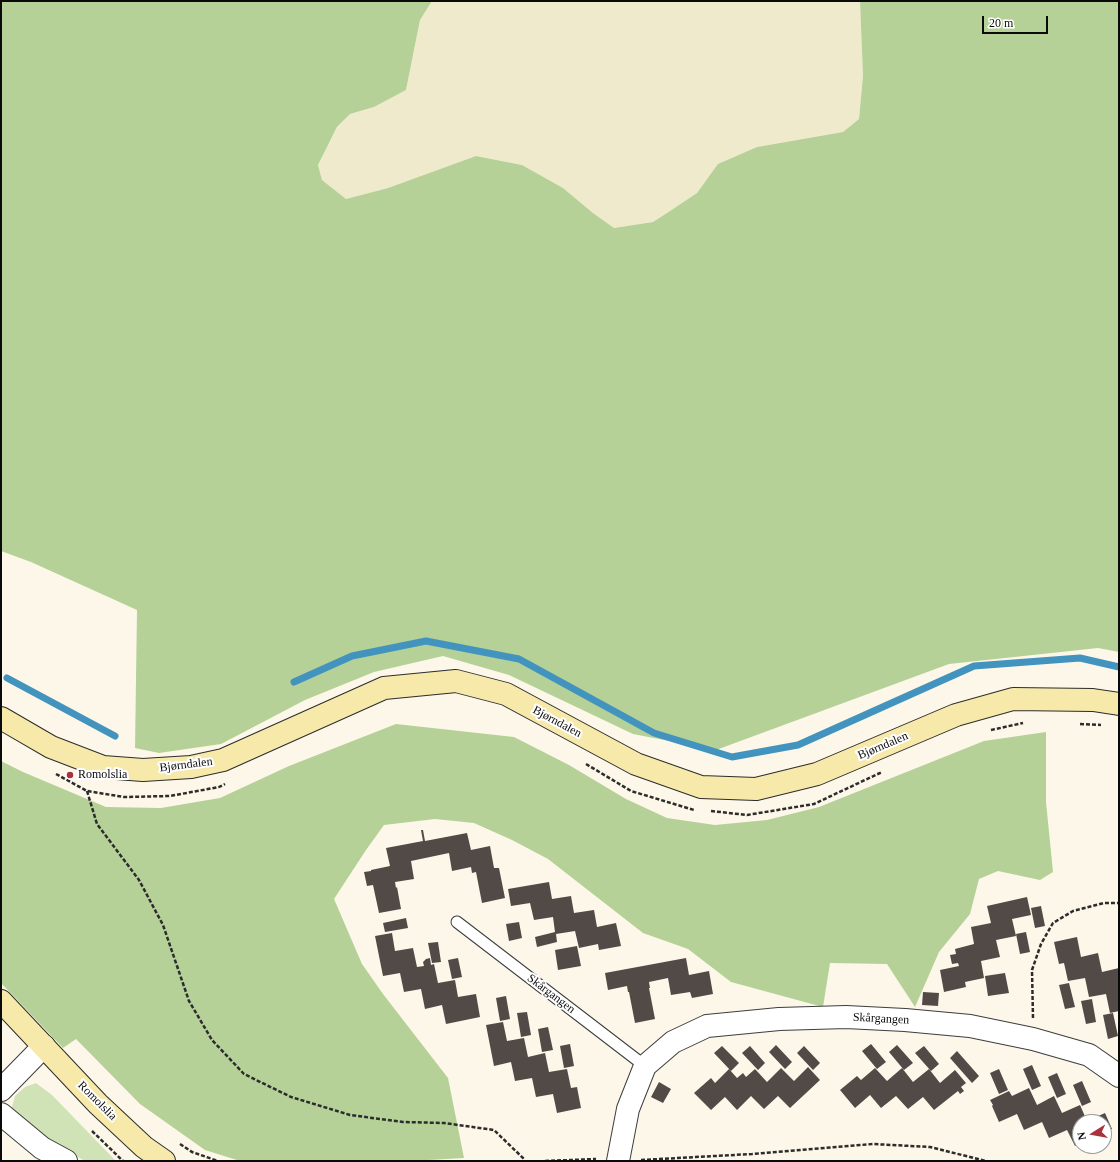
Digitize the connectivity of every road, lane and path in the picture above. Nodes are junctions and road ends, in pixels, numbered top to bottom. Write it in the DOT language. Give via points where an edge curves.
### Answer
graph roads {
  1 [pos="1119,704"];
  2 [pos="1,718"];
  3 [pos="1027,722"];
  4 [pos="1073,723"];
  5 [pos="1103,726"];
  6 [pos="990,730"];
  7 [pos="583,763"];
  8 [pos="883,772"];
  9 [pos="54,774"];
  10 [pos="226,784"];
  11 [pos="88,791"];
  12 [pos="700,810"];
  13 [pos="708,811"];
  14 [pos="1119,903"];
  15 [pos="457,922"];
  16 [pos="1,1001"];
  17 [pos="1033,1039"];
  18 [pos="44,1046"];
  19 [pos="645,1066"];
  20 [pos="1119,1076"];
  21 [pos="1,1090"];
  22 [pos="1,1114"];
  23 [pos="66,1161"];
  24 [pos="164,1161"];
  25 [pos="525,1161"];
  26 [pos="545,1161"];
  27 [pos="618,1161"];
  28 [pos="986,1161"];
  1 -- 2 [label="main road, Bjørndalen" via="1093,700 1013,699 956,715 817,774 756,789 701,787 636,764 506,694 456,681 384,688 224,760 191,767 143,770 103,767 51,747"];
  3 -- 6 [label="path"];
  4 -- 5 [label="path"];
  7 -- 12 [label="path" via="631,791 692,810"];
  8 -- 13 [label="path" via="814,804 747,815"];
  9 -- 11 [label="path"];
  10 -- 11 [label="path" via="170,796 124,797"];
  11 -- 25 [label="path" via="97,824 139,880 163,925 189,1001 212,1040 244,1074 290,1097 350,1115 403,1122 444,1122 494,1130"];
  14 -- 17 [label="path" via="1104,903 1073,911 1053,923 1041,944 1032,970"];
  15 -- 19 [label="lane, Skårgangen"];
  16 -- 18 [label="main road, Romolslia"];
  17 -- 19 [label="street, Skårgangen" via="970,1026 905,1020 846,1017 779,1019 707,1026 673,1042"];
  17 -- 20 [label="street, Skårgangen" via="1089,1055"];
  18 -- 21 [label="street"];
  18 -- 24 [label="main road, Romolslia" via="98,1104 144,1147"];
  19 -- 27 [label="street, Skårgangen" via="628,1109"];
  22 -- 23 [label="street" via="42,1148"];
  26 -- 27 [label="path"];
  27 -- 28 [label="path" via="873,1144 930,1147"];
}
